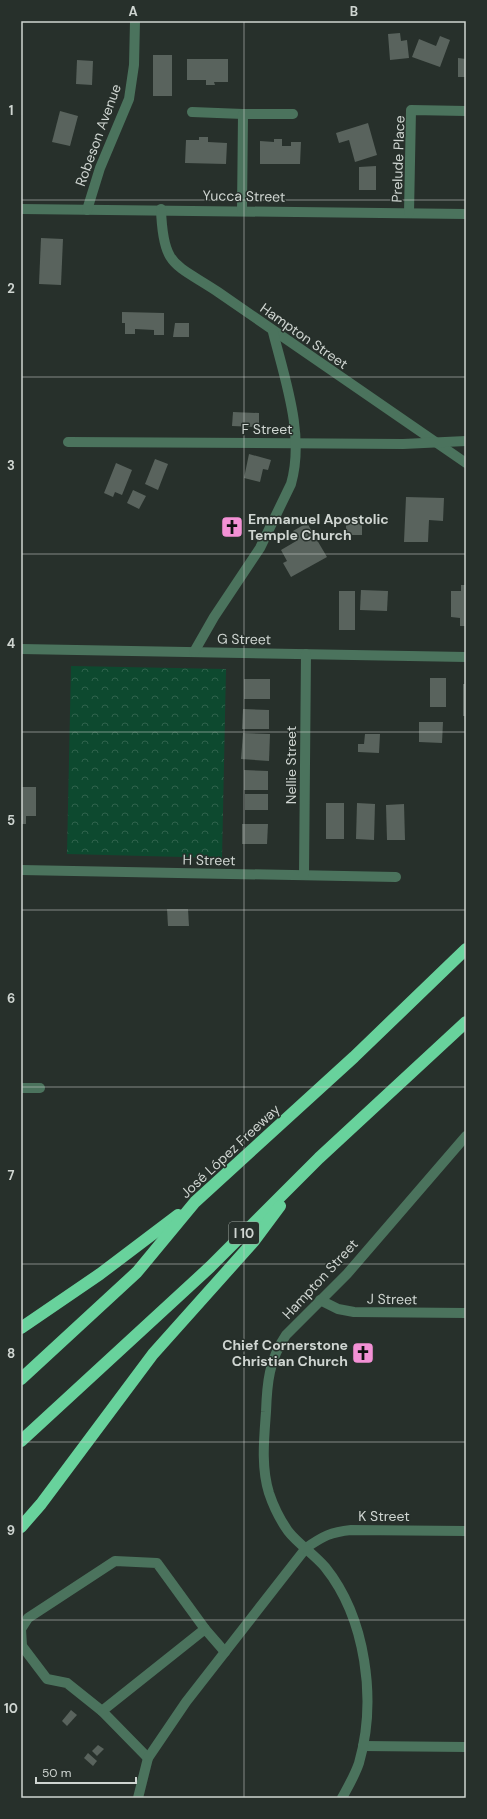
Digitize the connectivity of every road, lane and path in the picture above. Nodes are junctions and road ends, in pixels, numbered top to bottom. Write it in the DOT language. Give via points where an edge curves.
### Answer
graph roads {
  1 [pos="135,21"];
  2 [pos="466,111"];
  3 [pos="192,112"];
  4 [pos="243,114"];
  5 [pos="293,114"];
  6 [pos="21,208"];
  7 [pos="161,209"];
  8 [pos="87,210"];
  9 [pos="242,210"];
  10 [pos="410,213"];
  11 [pos="466,214"];
  12 [pos="273,332"];
  13 [pos="466,441"];
  14 [pos="68,442"];
  15 [pos="436,442"];
  16 [pos="296,443"];
  17 [pos="466,463"];
  18 [pos="21,649"];
  19 [pos="194,652"];
  20 [pos="306,654"];
  21 [pos="466,656"];
  22 [pos="21,870"];
  23 [pos="304,875"];
  24 [pos="396,877"];
  25 [pos="466,949"];
  26 [pos="466,1022"];
  27 [pos="21,1088"];
  28 [pos="40,1088"];
  29 [pos="466,1136"];
  30 [pos="307,1170"];
  31 [pos="195,1202"];
  32 [pos="320,1300"];
  33 [pos="466,1313"];
  34 [pos="21,1328"];
  35 [pos="21,1380"];
  36 [pos="21,1441"];
  37 [pos="21,1527"];
  38 [pos="466,1531"];
  39 [pos="306,1548"];
  40 [pos="205,1629"];
  41 [pos="225,1652"];
  42 [pos="102,1711"];
  43 [pos="363,1746"];
  44 [pos="466,1747"];
  45 [pos="148,1758"];
  46 [pos="138,1798"];
  47 [pos="342,1798"];
  1 -- 8 [label="street, Robeson Avenue" via="134,65 129,99 100,168"];
  2 -- 10 [label="street, Prelude Place" via="411,110"];
  3 -- 4 [label="street"];
  4 -- 5 [label="street"];
  4 -- 9 [label="street"];
  6 -- 8 [label="street, Yucca Street"];
  7 -- 8 [label="street, Yucca Street"];
  7 -- 9 [label="street, Yucca Street"];
  7 -- 12 [label="street, Hampton Street" via="163,242 176,266 218,292"];
  9 -- 10 [label="street, Yucca Street"];
  10 -- 11 [label="street, Yucca Street"];
  12 -- 15 [label="street, Hampton Street"];
  12 -- 16 [label="street"];
  13 -- 15 [label="street, F Street"];
  14 -- 16 [label="street, F Street"];
  15 -- 16 [label="street, F Street"];
  15 -- 17 [label="street, Hampton Street"];
  16 -- 19 [label="street" via="294,474 277,512 256,553"];
  18 -- 19 [label="street, G Street"];
  19 -- 20 [label="street, G Street"];
  20 -- 21 [label="street, G Street"];
  20 -- 23 [label="street, Nellie Street"];
  22 -- 23 [label="street, H Street"];
  23 -- 24 [label="street, H Street"];
  25 -- 31 [label="highway, José López Freeway" via="354,1057"];
  26 -- 30 [label="highway, I 10"];
  27 -- 28 [label="street"];
  29 -- 32 [label="street, Hampton Street" via="347,1274"];
  30 -- 36 [label="highway, I 10" via="210,1268"];
  30 -- 37 [label="highway" via="254,1241 153,1354"];
  31 -- 34 [label="highway" via="100,1274"];
  31 -- 35 [label="highway, José López Freeway" via="137,1272"];
  32 -- 33 [label="street, J Street" via="338,1310 354,1312"];
  32 -- 39 [label="street, Hampton Street" via="286,1335 278,1347 267,1380 263,1460 266,1482 289,1531"];
  38 -- 39 [label="street, K Street" via="346,1530 322,1536"];
  39 -- 41 [label="street, K Street"];
  39 -- 43 [label="street, Hampton Street" via="325,1567 342,1593 365,1658 367,1694"];
  40 -- 41 [label="street"];
  40 -- 42 [label="street"];
  40 -- 42 [label="street" via="157,1563 115,1561 28,1618 21,1629 22,1646 47,1679 67,1683"];
  41 -- 45 [label="street, K Street" via="186,1702"];
  42 -- 45 [label="street"];
  43 -- 44 [label="street"];
  43 -- 47 [label="street, Hampton Street" via="359,1764"];
  45 -- 46 [label="street"];
}
